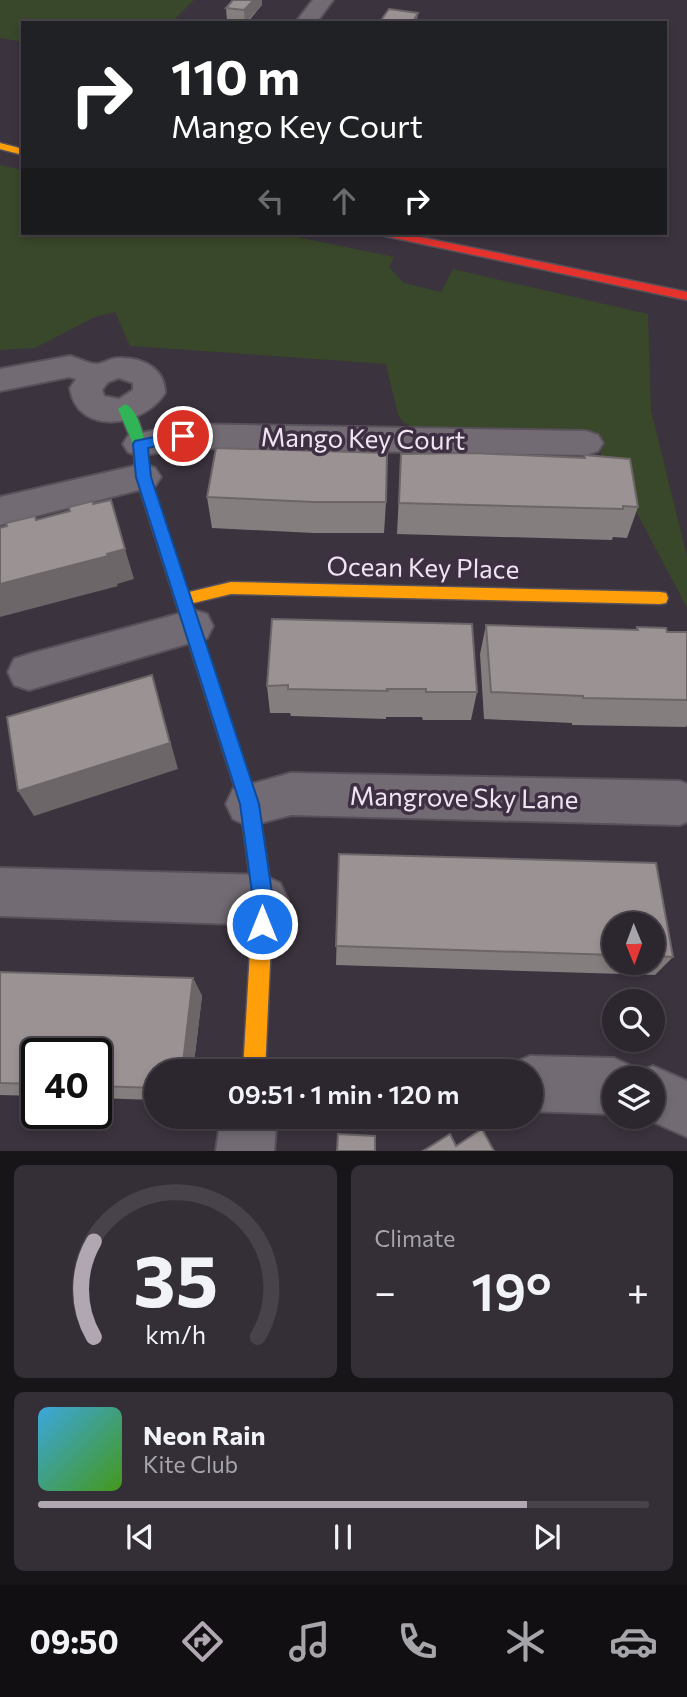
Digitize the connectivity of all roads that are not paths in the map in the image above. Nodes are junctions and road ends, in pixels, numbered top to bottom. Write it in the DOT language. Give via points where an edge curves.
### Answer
graph roads {
  1 [pos="323,0"];
  2 [pos="307,21"];
  3 [pos="0,146"];
  4 [pos="21,151"];
  5 [pos="395,235"];
  6 [pos="687,296"];
  7 [pos="0,380"];
  8 [pos="125,410"];
  9 [pos="586,443"];
  10 [pos="142,461"];
  11 [pos="0,511"];
  12 [pos="660,598"];
  13 [pos="189,612"];
  14 [pos="29,672"];
  15 [pos="680,803"];
  16 [pos="249,804"];
  17 [pos="0,892"];
  18 [pos="263,900"];
  19 [pos="255,1059"];
  20 [pos="543,1083"];
  21 [pos="602,1086"];
  22 [pos="665,1099"];
  23 [pos="687,1109"];
  24 [pos="248,1129"];
  25 [pos="245,1151"];
  1 -- 2 [label="street"];
  3 -- 4 [label="street"];
  5 -- 6 [label="street"];
  7 -- 8 [label="street" via="70,366 97,375 116,368 136,370 149,380 149,393"];
  8 -- 10 [label="street"];
  9 -- 10 [label="street, Mango Key Court" via="183,436"];
  10 -- 11 [label="street, Mango Key Court"];
  10 -- 13 [label="street"];
  12 -- 13 [label="street, Ocean Key Place" via="231,588"];
  13 -- 14 [label="street"];
  13 -- 16 [label="street"];
  15 -- 16 [label="street, Mangrove Sky Lane" via="291,794"];
  16 -- 18 [label="street"];
  17 -- 18 [label="street"];
  18 -- 19 [label="street"];
  20 -- 21 [label="street"];
  22 -- 23 [label="street"];
  24 -- 25 [label="street"];
}
